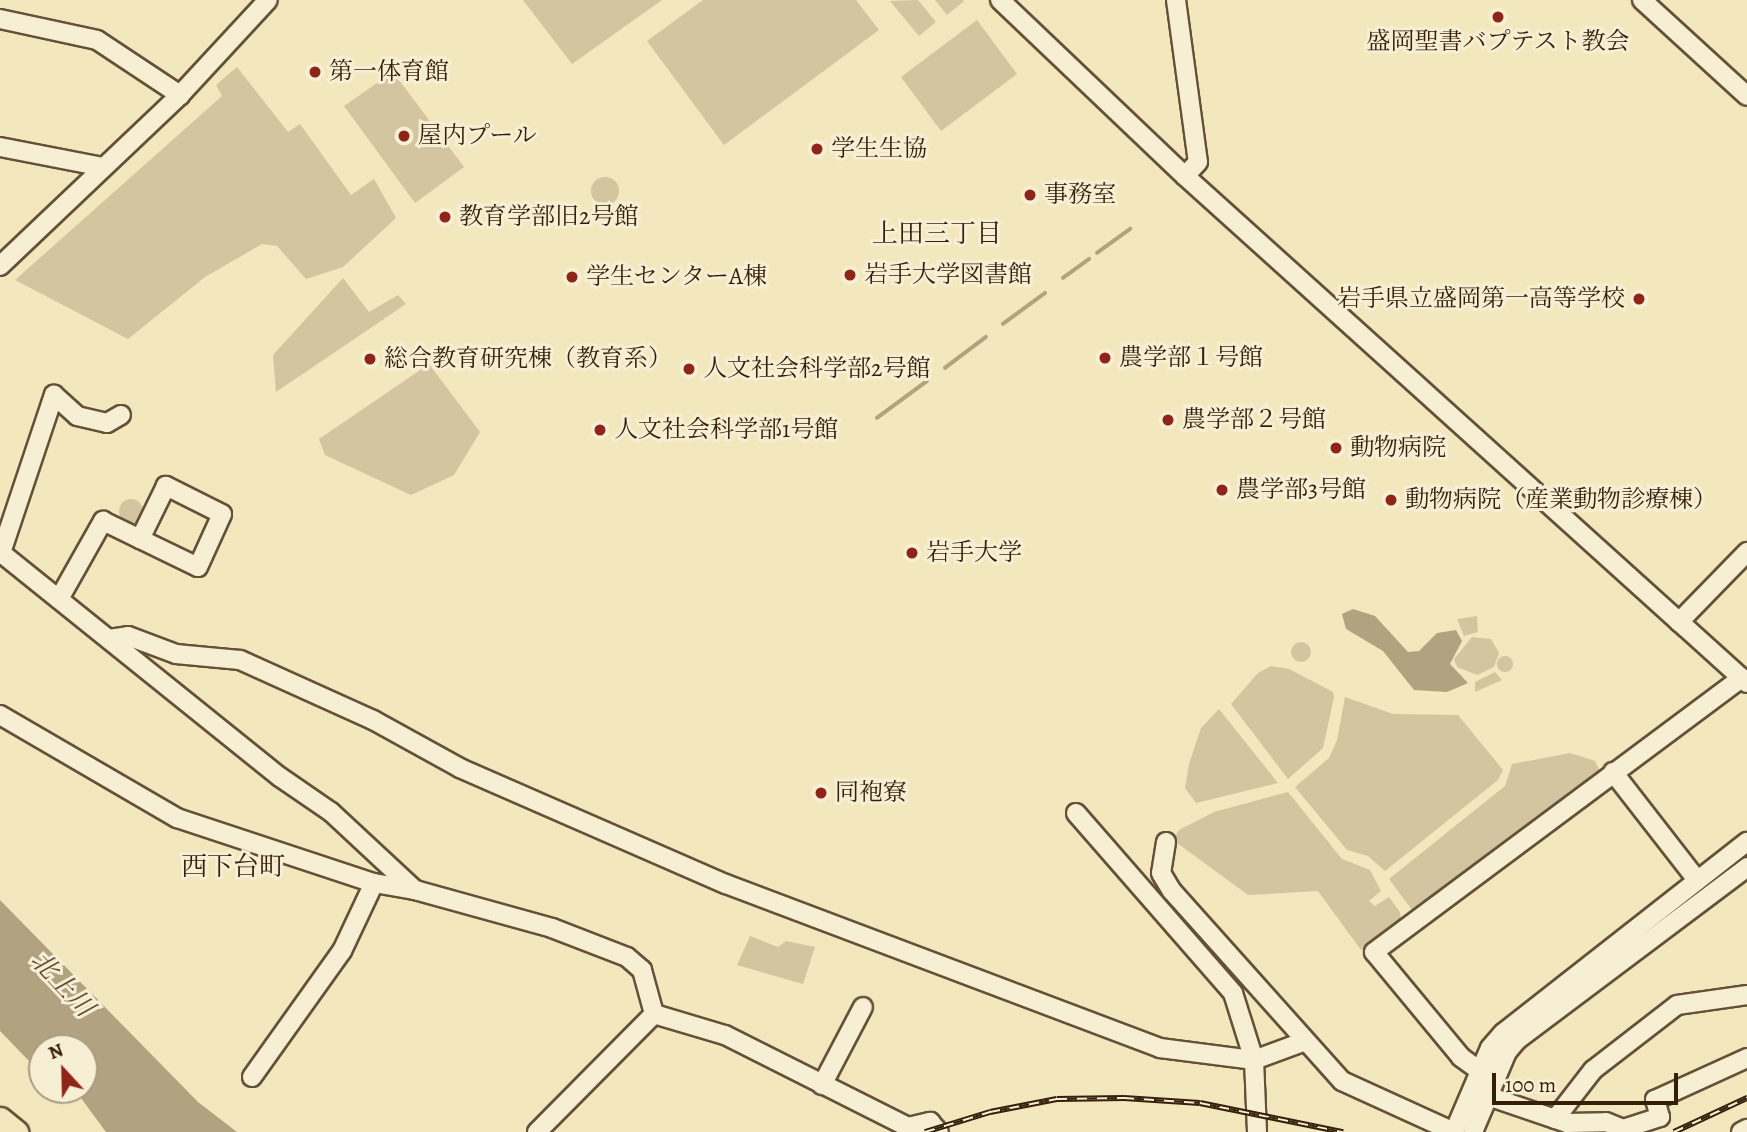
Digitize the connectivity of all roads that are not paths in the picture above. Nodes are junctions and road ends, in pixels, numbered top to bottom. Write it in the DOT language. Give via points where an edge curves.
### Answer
graph roads {
  1 [pos="268,0"];
  2 [pos="1000,0"];
  3 [pos="1175,0"];
  4 [pos="1642,0"];
  5 [pos="0,19"];
  6 [pos="180,95"];
  7 [pos="1747,96"];
  8 [pos="0,147"];
  9 [pos="103,167"];
  10 [pos="1185,176"];
  11 [pos="0,265"];
  12 [pos="121,415"];
  13 [pos="140,539"];
  14 [pos="1747,552"];
  15 [pos="0,553"];
  16 [pos="59,599"];
  17 [pos="1679,622"];
  18 [pos="109,639"];
  19 [pos="1744,680"];
  20 [pos="0,715"];
  21 [pos="1613,772"];
  22 [pos="1076,813"];
  23 [pos="1166,842"];
  24 [pos="1747,842"];
  25 [pos="1747,867"];
  26 [pos="1697,880"];
  27 [pos="374,883"];
  28 [pos="415,890"];
  29 [pos="1747,995"];
  30 [pos="863,1007"];
  31 [pos="654,1014"];
  32 [pos="1303,1042"];
  33 [pos="1747,1058"];
  34 [pos="1254,1060"];
  35 [pos="1480,1071"];
  36 [pos="252,1077"];
  37 [pos="822,1085"];
  38 [pos="1480,1093"];
  39 [pos="0,1119"];
  40 [pos="1555,1119"];
  41 [pos="1747,1129"];
  42 [pos="902,1130"];
  43 [pos="16,1132"];
  44 [pos="537,1132"];
  45 [pos="939,1132"];
  46 [pos="1256,1132"];
  47 [pos="1454,1132"];
  48 [pos="1473,1132"];
  49 [pos="1741,1132"];
  1 -- 6 [label="street"];
  2 -- 10 [label="street"];
  3 -- 10 [label="street" via="1198,162"];
  4 -- 7 [label="street"];
  5 -- 6 [label="street" via="97,40"];
  6 -- 9 [label="street"];
  8 -- 9 [label="street"];
  9 -- 11 [label="street"];
  10 -- 17 [label="street"];
  12 -- 15 [label="street" via="107,423 77,416 54,395"];
  13 -- 13 [label="street" via="198,567 222,514 166,486"];
  13 -- 16 [label="street" via="103,521"];
  14 -- 17 [label="street"];
  15 -- 16 [label="street"];
  16 -- 18 [label="street"];
  17 -- 19 [label="street"];
  18 -- 28 [label="street" via="280,777 331,812"];
  18 -- 34 [label="street" via="128,636 176,654 240,660 373,720 460,768 726,884 1160,1048"];
  19 -- 21 [label="street"];
  20 -- 27 [label="street" via="177,818"];
  21 -- 26 [label="street"];
  21 -- 35 [label="street" via="1374,952 1461,1057"];
  22 -- 34 [label="street" via="1233,993"];
  23 -- 32 [label="street" via="1161,873 1172,891"];
  24 -- 26 [label="street"];
  25 -- 38 [label="street" via="1517,1040"];
  26 -- 35 [label="street" via="1503,1033"];
  27 -- 28 [label="street"];
  27 -- 36 [label="street" via="342,951"];
  28 -- 31 [label="street" via="552,928 627,957 642,970"];
  29 -- 40 [label="street" via="1677,1005 1593,1070"];
  30 -- 37 [label="street"];
  31 -- 37 [label="street" via="725,1035"];
  31 -- 44 [label="street"];
  32 -- 34 [label="street"];
  32 -- 47 [label="street" via="1342,1081"];
  33 -- 40 [label="street" via="1655,1100 1660,1117 1623,1129 1606,1122"];
  34 -- 46 [label="street"];
  35 -- 38 [label="street"];
  37 -- 42 [label="street"];
  38 -- 40 [label="street"];
  38 -- 47 [label="street"];
  38 -- 48 [label="street"];
  39 -- 43 [label="main road"];
  41 -- 49 [label="street"];
  42 -- 45 [label="street" via="930,1122"];
}
